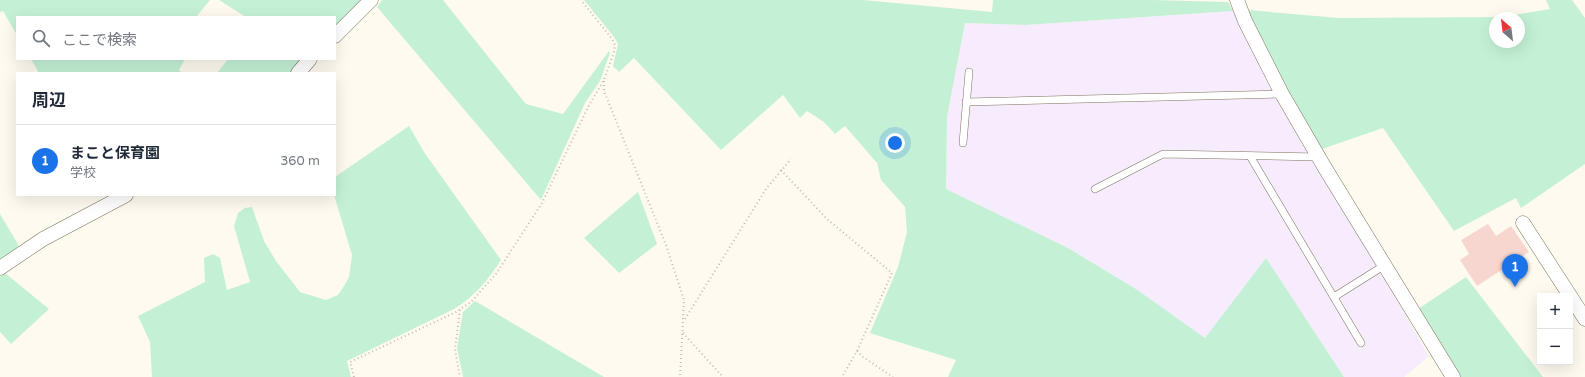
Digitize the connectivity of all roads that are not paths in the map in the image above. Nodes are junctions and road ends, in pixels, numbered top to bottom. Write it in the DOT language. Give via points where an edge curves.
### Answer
graph roads {
  1 [pos="371,0"];
  2 [pos="1237,0"];
  3 [pos="336,35"];
  4 [pos="309,60"];
  5 [pos="299,72"];
  6 [pos="968,72"];
  7 [pos="1282,94"];
  8 [pos="966,102"];
  9 [pos="963,143"];
  10 [pos="1250,156"];
  11 [pos="1319,157"];
  12 [pos="1095,189"];
  13 [pos="124,196"];
  14 [pos="1522,223"];
  15 [pos="1385,265"];
  16 [pos="0,268"];
  17 [pos="1334,297"];
  18 [pos="1585,319"];
  19 [pos="1361,343"];
  20 [pos="1453,377"];
  1 -- 3 [label="street"];
  2 -- 7 [label="street"];
  4 -- 5 [label="street"];
  6 -- 8 [label="lane"];
  7 -- 8 [label="lane"];
  7 -- 11 [label="street"];
  8 -- 9 [label="lane"];
  10 -- 11 [label="lane"];
  10 -- 12 [label="lane" via="1163,154"];
  10 -- 17 [label="lane"];
  11 -- 15 [label="street"];
  13 -- 16 [label="street" via="43,239"];
  14 -- 18 [label="street"];
  15 -- 17 [label="lane"];
  15 -- 20 [label="street"];
  17 -- 19 [label="lane"];
}
